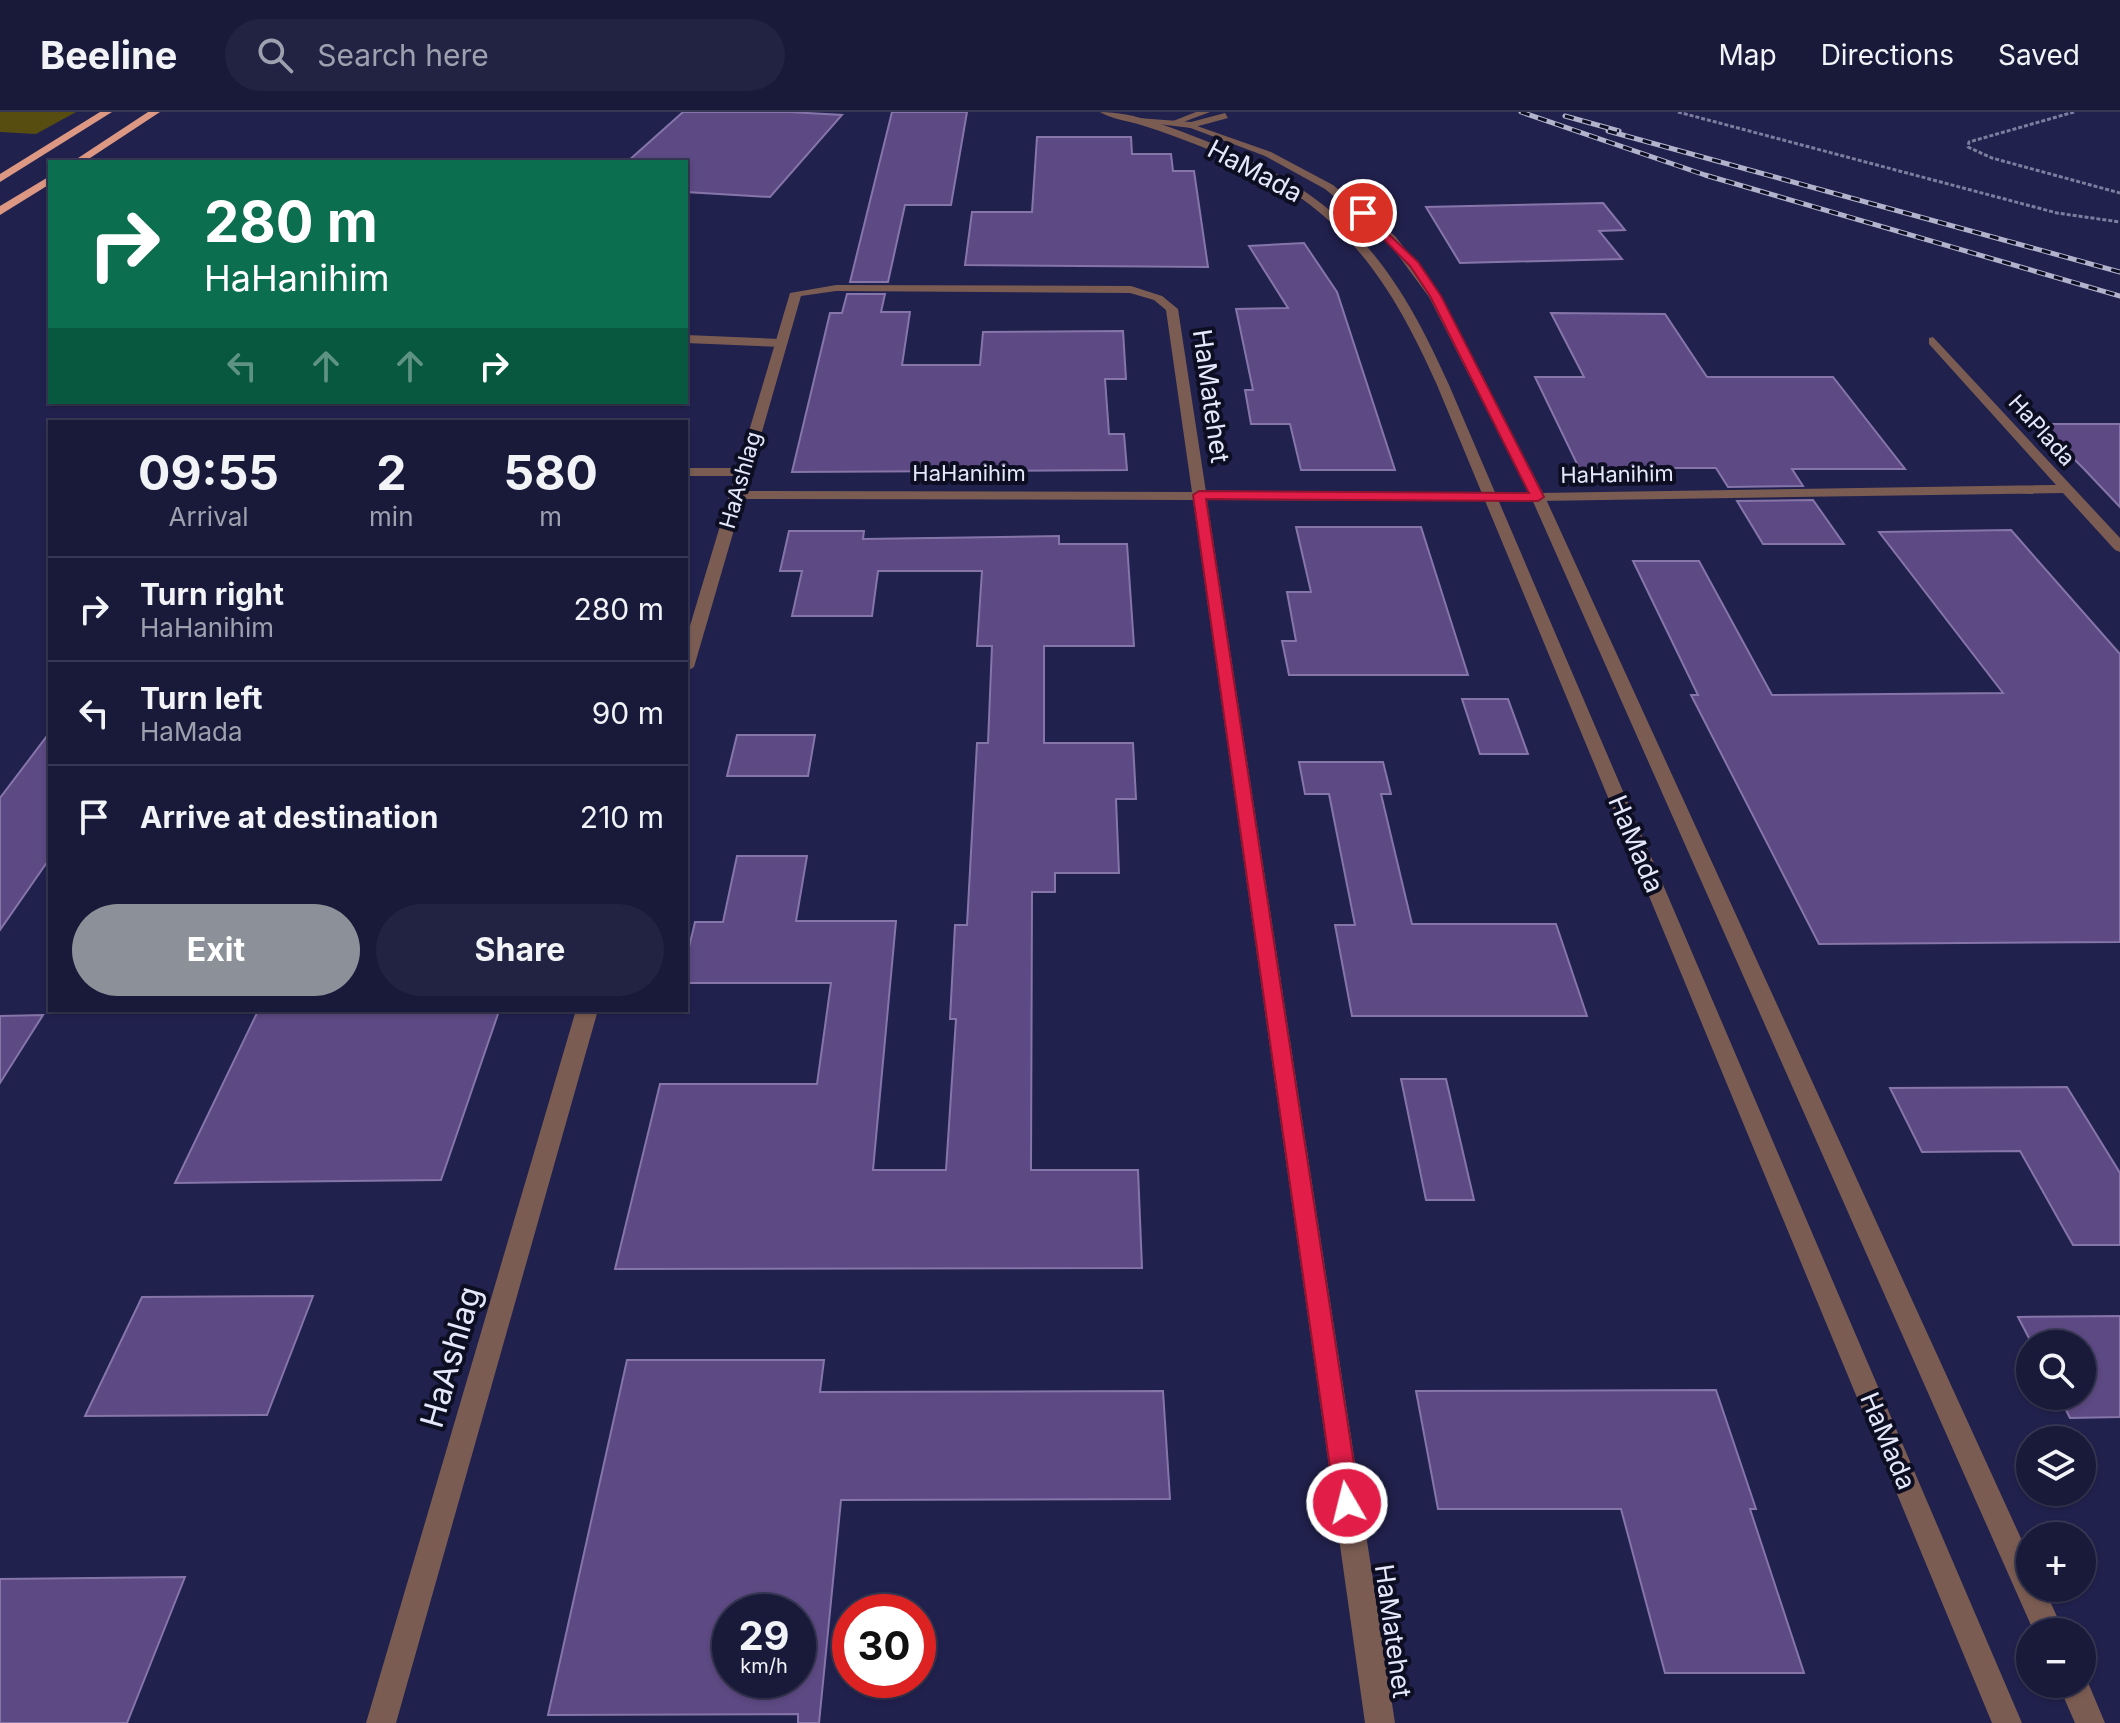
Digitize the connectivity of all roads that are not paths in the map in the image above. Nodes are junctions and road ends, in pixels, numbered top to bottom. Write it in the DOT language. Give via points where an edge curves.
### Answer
graph roads {
  1 [pos="107,112"];
  2 [pos="155,112"];
  3 [pos="1105,112"];
  4 [pos="1142,116"];
  5 [pos="1225,116"];
  6 [pos="1191,119"];
  7 [pos="80,160"];
  8 [pos="0,179"];
  9 [pos="48,180"];
  10 [pos="0,211"];
  11 [pos="796,293"];
  12 [pos="688,339"];
  13 [pos="1933,341"];
  14 [pos="781,343"];
  15 [pos="688,472"];
  16 [pos="743,472"];
  17 [pos="2066,489"];
  18 [pos="736,495"];
  19 [pos="1199,495"];
  20 [pos="1490,497"];
  21 [pos="1538,497"];
  22 [pos="2120,547"];
  23 [pos="688,660"];
  24 [pos="586,1012"];
  25 [pos="2043,1618"];
  26 [pos="2079,1698"];
  27 [pos="381,1723"];
  28 [pos="1380,1723"];
  29 [pos="2007,1723"];
  30 [pos="2090,1723"];
  1 -- 8 [label="highway"];
  2 -- 7 [label="highway"];
  3 -- 4 [label="street, HaMada"];
  4 -- 6 [label="street, HaMada"];
  4 -- 20 [label="street, HaMada" via="1275,177 1363,246 1388,278 1427,354"];
  5 -- 6 [label="street"];
  6 -- 21 [label="street, HaMada" via="1329,187 1391,238 1450,322"];
  9 -- 10 [label="highway"];
  11 -- 14 [label="street, HaAshlag"];
  11 -- 19 [label="street, HaMatehet" via="836,288 1115,290 1158,298 1172,309"];
  12 -- 14 [label="street"];
  13 -- 17 [label="street, HaPlada"];
  14 -- 16 [label="street, HaAshlag"];
  15 -- 16 [label="street"];
  16 -- 18 [label="street, HaAshlag"];
  17 -- 21 [label="street, HaHanihim"];
  17 -- 22 [label="street, HaPlada"];
  18 -- 19 [label="street, HaHanihim"];
  18 -- 23 [label="street, HaAshlag"];
  19 -- 20 [label="street, HaHanihim"];
  19 -- 28 [label="street, HaMatehet"];
  20 -- 21 [label="street, HaHanihim"];
  20 -- 29 [label="street, HaMada"];
  21 -- 25 [label="street, HaMada"];
  24 -- 27 [label="street, HaAshlag"];
  26 -- 30 [label="street"];
}
